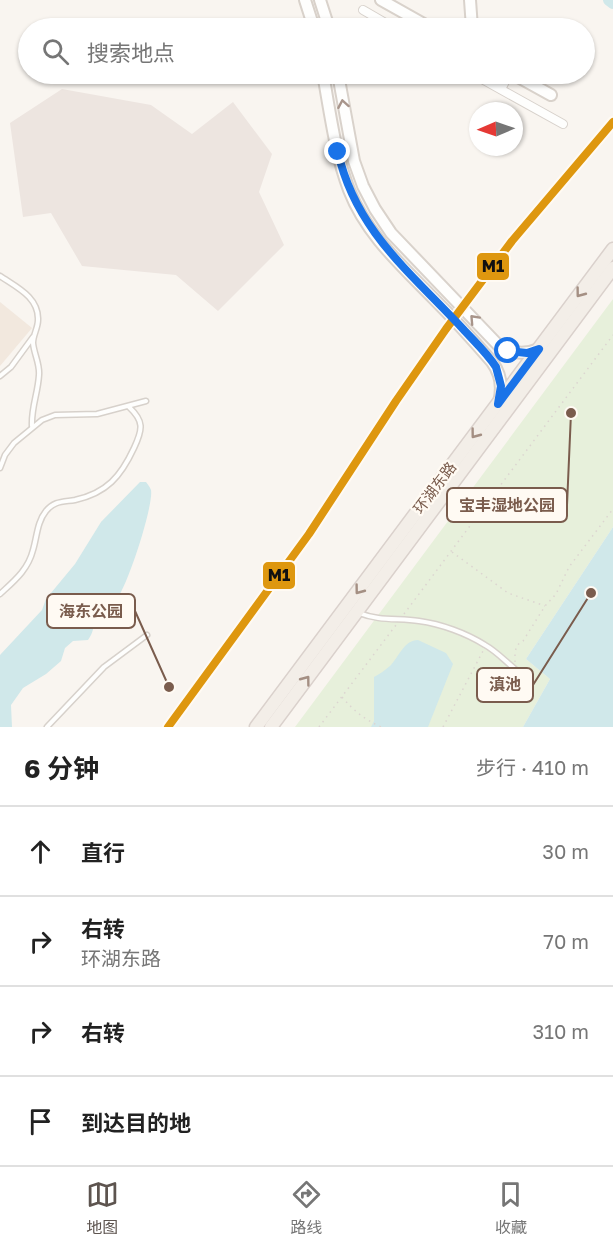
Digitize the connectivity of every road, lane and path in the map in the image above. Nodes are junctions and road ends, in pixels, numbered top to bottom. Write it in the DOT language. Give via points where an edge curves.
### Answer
graph roads {
  1 [pos="305,0"];
  2 [pos="320,0"];
  3 [pos="381,0"];
  4 [pos="470,0"];
  5 [pos="363,10"];
  6 [pos="311,18"];
  7 [pos="326,18"];
  8 [pos="377,18"];
  9 [pos="413,18"];
  10 [pos="471,18"];
  11 [pos="325,84"];
  12 [pos="340,84"];
  13 [pos="492,84"];
  14 [pos="504,84"];
  15 [pos="530,84"];
  16 [pos="501,89"];
  17 [pos="551,95"];
  18 [pos="562,124"];
  19 [pos="613,249"];
  20 [pos="613,268"];
  21 [pos="0,276"];
  22 [pos="613,335"];
  23 [pos="34,336"];
  24 [pos="539,349"];
  25 [pos="0,376"];
  26 [pos="146,401"];
  27 [pos="498,404"];
  28 [pos="129,407"];
  29 [pos="32,427"];
  30 [pos="0,468"];
  31 [pos="613,509"];
  32 [pos="451,552"];
  33 [pos="0,594"];
  34 [pos="545,606"];
  35 [pos="357,612"];
  36 [pos="401,619"];
  37 [pos="147,635"];
  38 [pos="486,645"];
  39 [pos="514,669"];
  40 [pos="342,696"];
  41 [pos="47,727"];
  42 [pos="256,727"];
  43 [pos="270,727"];
  44 [pos="319,727"];
  45 [pos="381,727"];
  46 [pos="443,727"];
  1 -- 6 [label="main road"];
  2 -- 7 [label="main road"];
  3 -- 9 [label="main road"];
  4 -- 10 [label="main road"];
  5 -- 8 [label="street"];
  11 -- 27 [label="main road" via="340,165 362,217 397,262 492,362 500,379"];
  24 -- 12 [label="main road, one-way" via="520,353 500,347 391,233 363,186 354,161"];
  13 -- 16 [label="street"];
  14 -- 16 [label="street"];
  15 -- 17 [label="main road"];
  16 -- 18 [label="street"];
  19 -- 24 [label="main road, 环湖东路, one-way"];
  20 -- 35 [label="main road, 环湖东路"];
  21 -- 23 [label="lane" via="24,291 35,305 38,323"];
  22 -- 32 [label="path"];
  23 -- 25 [label="lane"];
  23 -- 29 [label="lane" via="39,375"];
  24 -- 27 [label="main road, 环湖东路"];
  26 -- 28 [label="lane"];
  27 -- 42 [label="main road, 环湖东路, one-way"];
  28 -- 29 [label="lane" via="98,414 56,415"];
  28 -- 33 [label="lane" via="139,416 141,425 121,474 110,485 84,498 52,504 43,514 24,571"];
  29 -- 30 [label="lane" via="14,442"];
  31 -- 34 [label="path"];
  32 -- 34 [label="path" via="497,586"];
  32 -- 36 [label="path"];
  34 -- 39 [label="path" via="516,648"];
  35 -- 36 [label="lane" via="378,619"];
  43 -- 35 [label="main road, 环湖东路, one-way"];
  36 -- 38 [label="lane" via="440,626"];
  36 -- 40 [label="path"];
  37 -- 41 [label="lane" via="104,667"];
  38 -- 39 [label="lane"];
  38 -- 46 [label="path"];
  40 -- 44 [label="path"];
  40 -- 45 [label="path" via="353,710"];
}
